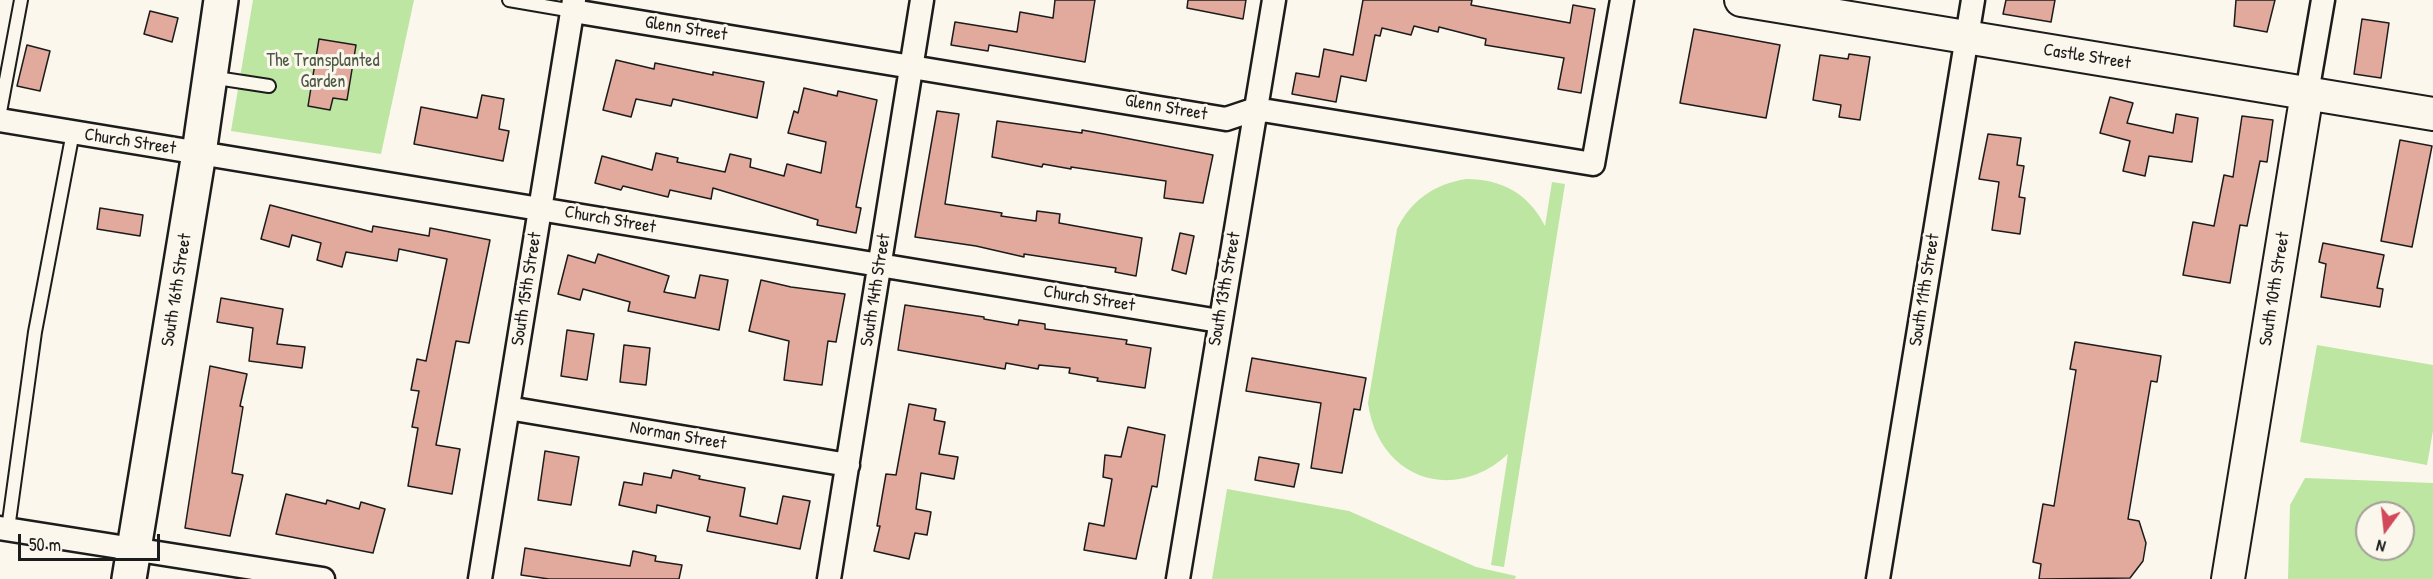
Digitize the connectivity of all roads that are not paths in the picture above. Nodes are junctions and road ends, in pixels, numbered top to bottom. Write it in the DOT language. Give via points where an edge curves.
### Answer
graph roads {
  1 [pos="21,0"];
  2 [pos="221,0"];
  3 [pos="509,0"];
  4 [pos="922,0"];
  5 [pos="1274,0"];
  6 [pos="1622,0"];
  7 [pos="1741,0"];
  8 [pos="1973,0"];
  9 [pos="2323,0"];
  10 [pos="574,5"];
  11 [pos="1967,37"];
  12 [pos="912,65"];
  13 [pos="210,77"];
  14 [pos="268,86"];
  15 [pos="2307,93"];
  16 [pos="1256,109"];
  17 [pos="0,112"];
  18 [pos="2433,114"];
  19 [pos="0,120"];
  20 [pos="73,132"];
  21 [pos="199,153"];
  22 [pos="540,208"];
  23 [pos="880,265"];
  24 [pos="1219,321"];
  25 [pos="508,408"];
  26 [pos="848,465"];
  27 [pos="4,528"];
  28 [pos="132,564"];
  29 [pos="317,579"];
  30 [pos="480,579"];
  31 [pos="829,579"];
  32 [pos="1178,579"];
  33 [pos="1878,579"];
  34 [pos="2228,579"];
  1 -- 17 [label="lane"];
  2 -- 13 [label="main road, South 16th Street"];
  3 -- 10 [label="lane"];
  4 -- 12 [label="street, South 14th Street"];
  5 -- 16 [label="street, South 13th Street"];
  6 -- 16 [label="street, Glenn Street" via="1593,164"];
  7 -- 11 [label="street, Castle Street"];
  8 -- 11 [label="street, South 11th Street"];
  9 -- 15 [label="street, South 10th Street"];
  10 -- 12 [label="street, Glenn Street"];
  10 -- 22 [label="street, South 15th Street"];
  11 -- 15 [label="street, Castle Street"];
  11 -- 33 [label="street, South 11th Street"];
  12 -- 16 [label="street, Glenn Street" via="1226,119"];
  12 -- 23 [label="street, South 14th Street"];
  13 -- 14 [label="lane"];
  13 -- 21 [label="main road, South 16th Street"];
  15 -- 18 [label="street, Castle Street"];
  15 -- 34 [label="street, South 10th Street"];
  16 -- 24 [label="street, South 13th Street"];
  19 -- 20 [label="street, Church Street"];
  20 -- 21 [label="street, Church Street"];
  20 -- 27 [label="lane" via="35,332"];
  21 -- 22 [label="street, Church Street"];
  21 -- 28 [label="main road, South 16th Street"];
  22 -- 23 [label="street, Church Street"];
  22 -- 25 [label="street, South 15th Street"];
  23 -- 24 [label="street, Church Street"];
  23 -- 26 [label="street, South 14th Street"];
  24 -- 32 [label="street, South 13th Street"];
  25 -- 26 [label="street, Norman Street"];
  25 -- 30 [label="street, South 15th Street"];
  26 -- 31 [label="street, South 14th Street"];
  27 -- 28 [label="street"];
  28 -- 29 [label="street"];
}
